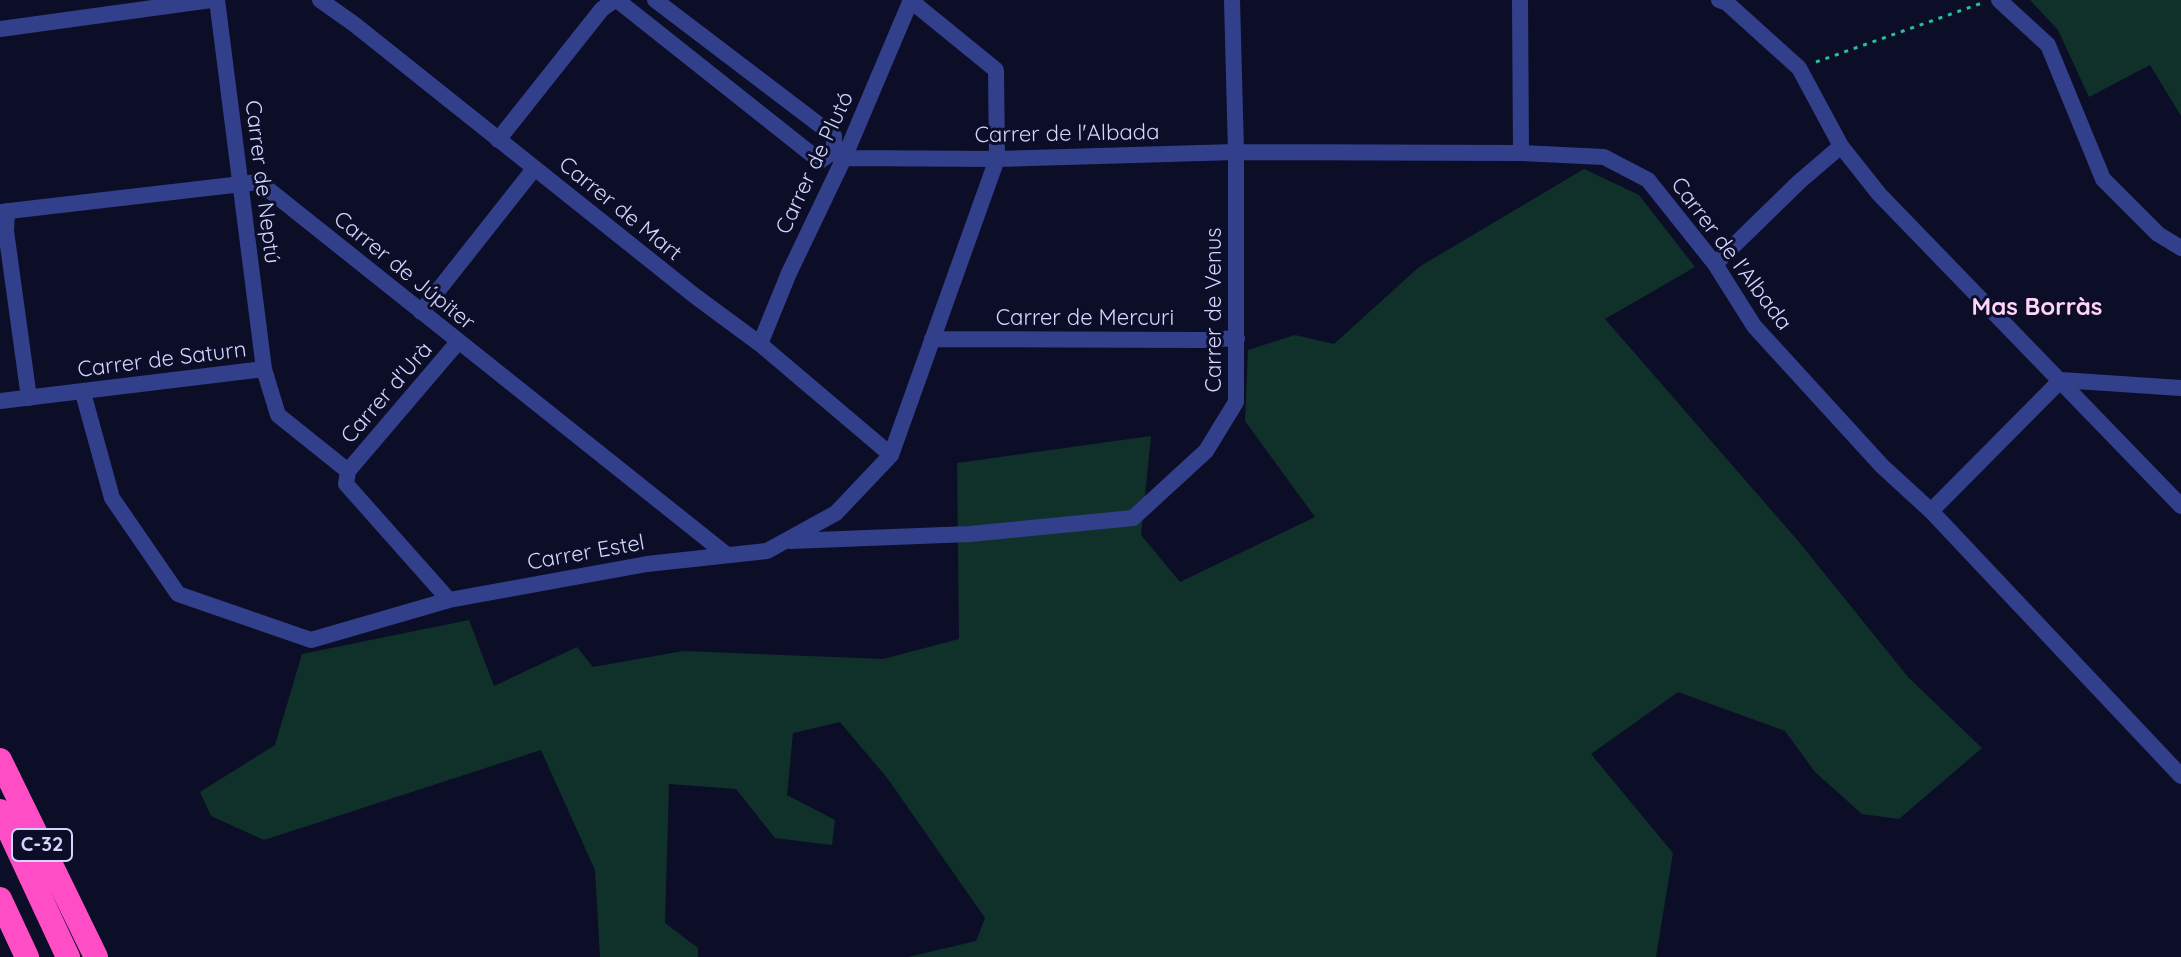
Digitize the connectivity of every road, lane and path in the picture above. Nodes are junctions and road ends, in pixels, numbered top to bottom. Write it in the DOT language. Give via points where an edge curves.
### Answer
graph roads {
  1 [pos="214,0"];
  2 [pos="320,0"];
  3 [pos="616,0"];
  4 [pos="655,0"];
  5 [pos="911,0"];
  6 [pos="1232,0"];
  7 [pos="1520,0"];
  8 [pos="1719,0"];
  9 [pos="1990,0"];
  10 [pos="1999,0"];
  11 [pos="0,29"];
  12 [pos="1799,68"];
  13 [pos="498,140"];
  14 [pos="1841,146"];
  15 [pos="1236,152"];
  16 [pos="1521,153"];
  17 [pos="839,155"];
  18 [pos="997,159"];
  19 [pos="534,169"];
  20 [pos="240,183"];
  21 [pos="4,211"];
  22 [pos="2181,248"];
  23 [pos="1715,264"];
  24 [pos="421,312"];
  25 [pos="1237,338"];
  26 [pos="932,339"];
  27 [pos="458,342"];
  28 [pos="760,344"];
  29 [pos="264,369"];
  30 [pos="2061,380"];
  31 [pos="2181,388"];
  32 [pos="83,393"];
  33 [pos="29,398"];
  34 [pos="0,401"];
  35 [pos="891,455"];
  36 [pos="348,471"];
  37 [pos="2181,506"];
  38 [pos="1931,511"];
  39 [pos="785,541"];
  40 [pos="727,555"];
  41 [pos="449,600"];
  42 [pos="0,760"];
  43 [pos="2181,776"];
  44 [pos="0,811"];
  45 [pos="0,899"];
  46 [pos="27,957"];
  47 [pos="68,957"];
  48 [pos="96,957"];
  1 -- 11 [label="street"];
  1 -- 20 [label="street, Carrer de Neptú"];
  2 -- 13 [label="street, Carrer de Mart"];
  3 -- 13 [label="street" via="602,9"];
  3 -- 17 [label="street, Carrer de l'Albada" via="820,161"];
  4 -- 17 [label="street" via="834,136"];
  5 -- 17 [label="street, Carrer de Plutó"];
  5 -- 18 [label="street" via="996,70"];
  6 -- 15 [label="street, Carrer de Venus"];
  7 -- 16 [label="street"];
  8 -- 12 [label="street"];
  9 -- 12 [label="path"];
  10 -- 22 [label="street" via="2048,45 2103,179 2158,234"];
  12 -- 14 [label="street"];
  13 -- 19 [label="street, Carrer de Mart"];
  14 -- 23 [label="street"];
  14 -- 30 [label="street" via="1879,194"];
  15 -- 16 [label="street, Carrer de l'Albada"];
  15 -- 18 [label="street, Carrer de l'Albada"];
  15 -- 25 [label="street, Carrer de Venus"];
  16 -- 23 [label="street, Carrer de l'Albada" via="1604,157 1648,180"];
  17 -- 18 [label="street, Carrer de l'Albada"];
  17 -- 28 [label="street, Carrer de Plutó"];
  18 -- 26 [label="street, Carrer Estel"];
  19 -- 24 [label="street, Carrer d'Urà"];
  19 -- 28 [label="street, Carrer de Mart"];
  20 -- 21 [label="street, Carrer de Júpiter"];
  20 -- 24 [label="street, Carrer de Júpiter" via="259,182"];
  20 -- 29 [label="street, Carrer de Neptú"];
  21 -- 33 [label="street"];
  23 -- 38 [label="street, Carrer de l'Albada" via="1754,326 1882,466"];
  24 -- 27 [label="street, Carrer de Júpiter"];
  25 -- 26 [label="street, Carrer de Mercuri"];
  25 -- 39 [label="street, Carrer de Venus" via="1236,402 1206,451 1133,518 970,534"];
  26 -- 35 [label="street, Carrer Estel"];
  27 -- 36 [label="street, Carrer d'Urà"];
  27 -- 40 [label="street, Carrer de Júpiter"];
  28 -- 35 [label="street, Carrer de Mart"];
  29 -- 32 [label="street, Carrer de Saturn"];
  29 -- 36 [label="street, Carrer de Saturn" via="278,415"];
  30 -- 31 [label="street"];
  30 -- 37 [label="street"];
  30 -- 38 [label="street"];
  32 -- 33 [label="street, Carrer de Saturn"];
  32 -- 41 [label="street, Carrer Estel" via="112,498 178,594 311,640"];
  33 -- 34 [label="street, Carrer de Saturn"];
  35 -- 39 [label="street, Carrer Estel" via="836,513"];
  36 -- 41 [label="street, Carrer de Saturn" via="346,484"];
  38 -- 43 [label="street, Carrer de l'Albada"];
  39 -- 40 [label="street, Carrer Estel" via="767,551"];
  40 -- 41 [label="street, Carrer Estel"];
  42 -- 48 [label="highway, C-32"];
  44 -- 47 [label="highway"];
  45 -- 46 [label="highway"];
}
